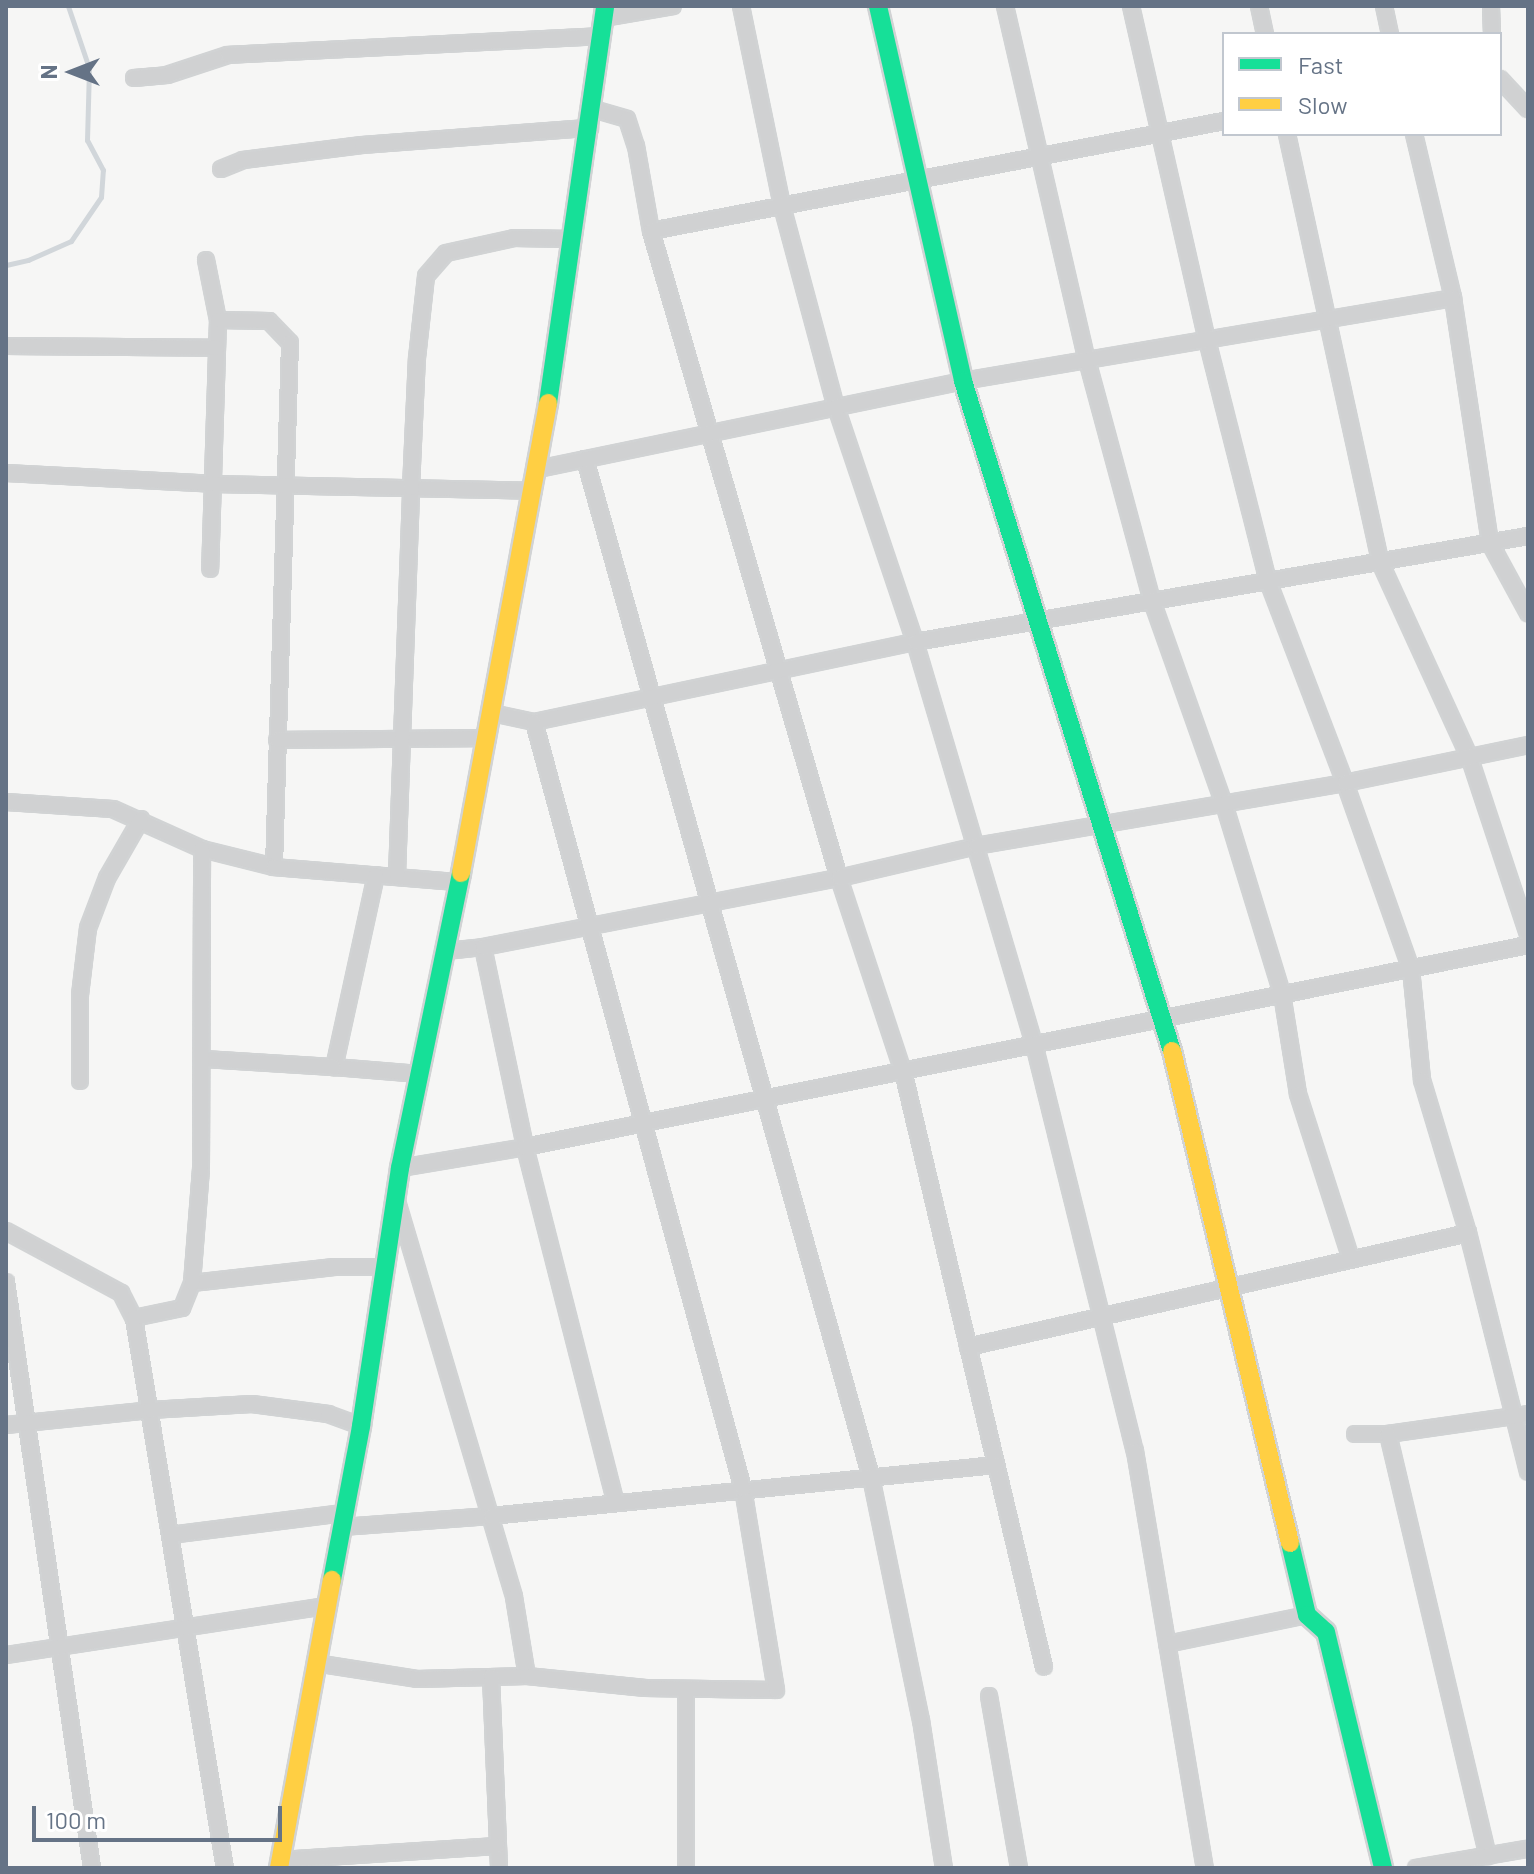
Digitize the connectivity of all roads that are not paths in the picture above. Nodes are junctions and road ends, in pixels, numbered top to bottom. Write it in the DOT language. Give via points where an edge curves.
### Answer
graph roads {
  1 [pos="673,6"];
  2 [pos="741,6"];
  3 [pos="878,6"];
  4 [pos="1005,6"];
  5 [pos="1131,6"];
  6 [pos="1259,6"];
  7 [pos="1384,6"];
  8 [pos="1491,6"];
  9 [pos="603,20"];
  10 [pos="1265,32"];
  11 [pos="1390,32"];
  12 [pos="1492,32"];
  13 [pos="134,78"];
  14 [pos="1502,81"];
  15 [pos="593,109"];
  16 [pos="1528,109"];
  17 [pos="1222,121"];
  18 [pos="590,128"];
  19 [pos="1160,133"];
  20 [pos="1287,136"];
  21 [pos="1414,136"];
  22 [pos="1040,156"];
  23 [pos="221,169"];
  24 [pos="917,180"];
  25 [pos="782,206"];
  26 [pos="651,231"];
  27 [pos="573,239"];
  28 [pos="206,260"];
  29 [pos="1453,298"];
  30 [pos="1327,319"];
  31 [pos="218,320"];
  32 [pos="1207,340"];
  33 [pos="6,346"];
  34 [pos="217,348"];
  35 [pos="1087,360"];
  36 [pos="963,381"];
  37 [pos="836,407"];
  38 [pos="709,431"];
  39 [pos="585,459"];
  40 [pos="538,469"];
  41 [pos="6,473"];
  42 [pos="213,484"];
  43 [pos="285,485"];
  44 [pos="411,488"];
  45 [pos="534,491"];
  46 [pos="1528,536"];
  47 [pos="1490,543"];
  48 [pos="1380,562"];
  49 [pos="210,569"];
  50 [pos="1268,581"];
  51 [pos="1152,601"];
  52 [pos="1528,613"];
  53 [pos="1038,621"];
  54 [pos="915,642"];
  55 [pos="779,670"];
  56 [pos="652,697"];
  57 [pos="492,713"];
  58 [pos="534,722"];
  59 [pos="488,738"];
  60 [pos="402,739"];
  61 [pos="277,740"];
  62 [pos="1528,745"];
  63 [pos="1469,756"];
  64 [pos="1345,783"];
  65 [pos="6,802"];
  66 [pos="1224,804"];
  67 [pos="141,819"];
  68 [pos="1104,824"];
  69 [pos="976,846"];
  70 [pos="202,849"];
  71 [pos="274,867"];
  72 [pos="376,875"];
  73 [pos="397,875"];
  74 [pos="839,878"];
  75 [pos="458,882"];
  76 [pos="710,902"];
  77 [pos="590,926"];
  78 [pos="1528,934"];
  79 [pos="1528,945"];
  80 [pos="483,947"];
  81 [pos="446,951"];
  82 [pos="1411,969"];
  83 [pos="1282,994"];
  84 [pos="1164,1018"];
  85 [pos="1034,1044"];
  86 [pos="203,1059"];
  87 [pos="334,1067"];
  88 [pos="903,1071"];
  89 [pos="420,1074"];
  90 [pos="80,1081"];
  91 [pos="765,1099"];
  92 [pos="643,1122"];
  93 [pos="525,1147"];
  94 [pos="400,1168"];
  95 [pos="396,1197"];
  96 [pos="6,1231"];
  97 [pos="1468,1233"];
  98 [pos="1351,1259"];
  99 [pos="385,1267"];
  100 [pos="6,1282"];
  101 [pos="192,1283"];
  102 [pos="1228,1287"];
  103 [pos="1101,1316"];
  104 [pos="134,1318"];
  105 [pos="968,1347"];
  106 [pos="150,1410"];
  107 [pos="1521,1414"];
  108 [pos="26,1422"];
  109 [pos="6,1425"];
  110 [pos="361,1426"];
  111 [pos="1355,1434"];
  112 [pos="1388,1434"];
  113 [pos="996,1465"];
  114 [pos="1528,1472"];
  115 [pos="871,1477"];
  116 [pos="743,1489"];
  117 [pos="615,1501"];
  118 [pos="491,1516"];
  119 [pos="343,1520"];
  120 [pos="170,1535"];
  121 [pos="326,1606"];
  122 [pos="1307,1615"];
  123 [pos="185,1628"];
  124 [pos="1167,1644"];
  125 [pos="59,1647"];
  126 [pos="6,1655"];
  127 [pos="315,1663"];
  128 [pos="1044,1667"];
  129 [pos="527,1676"];
  130 [pos="491,1677"];
  131 [pos="686,1689"];
  132 [pos="989,1696"];
  133 [pos="498,1846"];
  134 [pos="1526,1849"];
  135 [pos="1488,1856"];
  136 [pos="279,1864"];
  137 [pos="92,1868"];
  138 [pos="225,1868"];
  139 [pos="499,1868"];
  140 [pos="686,1868"];
  141 [pos="944,1868"];
  142 [pos="1019,1868"];
  143 [pos="1205,1868"];
  144 [pos="1383,1868"];
  145 [pos="1416,1868"];
  1 -- 9 [label="street"];
  2 -- 25 [label="street"];
  3 -- 24 [label="street"];
  4 -- 22 [label="street"];
  5 -- 19 [label="street"];
  6 -- 10 [label="street"];
  7 -- 11 [label="street"];
  8 -- 12 [label="street"];
  9 -- 13 [label="street" via="228,55 167,75"];
  9 -- 15 [label="street"];
  14 -- 16 [label="street"];
  15 -- 18 [label="street"];
  15 -- 26 [label="street" via="627,119"];
  17 -- 19 [label="street"];
  18 -- 23 [label="street" via="362,145 243,160"];
  18 -- 27 [label="street"];
  19 -- 22 [label="street"];
  19 -- 32 [label="street"];
  20 -- 30 [label="street"];
  21 -- 29 [label="street"];
  22 -- 24 [label="street"];
  22 -- 35 [label="street"];
  24 -- 25 [label="street"];
  24 -- 36 [label="street"];
  25 -- 26 [label="street"];
  25 -- 37 [label="street"];
  26 -- 38 [label="street"];
  27 -- 40 [label="street"];
  27 -- 44 [label="street" via="514,238 446,253 426,276"];
  28 -- 31 [label="street"];
  29 -- 30 [label="street"];
  29 -- 47 [label="street"];
  30 -- 32 [label="street"];
  30 -- 48 [label="street"];
  31 -- 34 [label="street"];
  31 -- 43 [label="street" via="269,321 290,343"];
  32 -- 35 [label="street"];
  32 -- 50 [label="street"];
  33 -- 34 [label="street"];
  34 -- 42 [label="street"];
  35 -- 36 [label="street"];
  35 -- 51 [label="street"];
  36 -- 37 [label="street"];
  36 -- 53 [label="street"];
  37 -- 38 [label="street"];
  37 -- 54 [label="street"];
  38 -- 39 [label="street"];
  38 -- 55 [label="street"];
  39 -- 40 [label="street"];
  39 -- 56 [label="street"];
  40 -- 45 [label="street"];
  41 -- 42 [label="street"];
  42 -- 43 [label="street"];
  42 -- 49 [label="street"];
  43 -- 44 [label="street"];
  43 -- 61 [label="street"];
  44 -- 45 [label="street"];
  44 -- 60 [label="street"];
  45 -- 57 [label="street"];
  46 -- 47 [label="street"];
  47 -- 48 [label="street"];
  47 -- 52 [label="street"];
  48 -- 50 [label="street"];
  48 -- 63 [label="street"];
  50 -- 51 [label="street"];
  50 -- 64 [label="street"];
  51 -- 53 [label="street"];
  51 -- 66 [label="street"];
  53 -- 54 [label="street"];
  53 -- 68 [label="street"];
  54 -- 55 [label="street"];
  54 -- 69 [label="street"];
  55 -- 56 [label="street"];
  55 -- 74 [label="street"];
  56 -- 58 [label="street"];
  56 -- 76 [label="street"];
  57 -- 58 [label="street"];
  57 -- 59 [label="street"];
  58 -- 77 [label="street"];
  59 -- 60 [label="street"];
  59 -- 75 [label="street"];
  60 -- 61 [label="street"];
  60 -- 73 [label="street"];
  61 -- 71 [label="street"];
  62 -- 63 [label="street"];
  63 -- 64 [label="street"];
  63 -- 78 [label="street"];
  64 -- 66 [label="street"];
  64 -- 82 [label="street"];
  65 -- 67 [label="street" via="113,809"];
  66 -- 68 [label="street"];
  66 -- 83 [label="street"];
  67 -- 70 [label="street"];
  67 -- 90 [label="street" via="107,878 88,928 80,995"];
  68 -- 69 [label="street"];
  68 -- 84 [label="street"];
  69 -- 74 [label="street"];
  69 -- 85 [label="street"];
  70 -- 71 [label="street"];
  70 -- 86 [label="street"];
  71 -- 72 [label="street"];
  72 -- 73 [label="street"];
  72 -- 87 [label="street"];
  73 -- 75 [label="street"];
  74 -- 76 [label="street"];
  74 -- 88 [label="street"];
  75 -- 81 [label="street"];
  76 -- 77 [label="street"];
  76 -- 91 [label="street"];
  77 -- 80 [label="street"];
  77 -- 92 [label="street"];
  79 -- 82 [label="street"];
  80 -- 81 [label="street"];
  80 -- 93 [label="street"];
  81 -- 89 [label="street"];
  82 -- 83 [label="street"];
  82 -- 97 [label="street" via="1422,1080"];
  83 -- 84 [label="street"];
  83 -- 98 [label="street" via="1298,1094"];
  84 -- 85 [label="street"];
  84 -- 102 [label="street"];
  85 -- 88 [label="street"];
  85 -- 103 [label="street"];
  86 -- 87 [label="street"];
  86 -- 101 [label="street"];
  87 -- 89 [label="street"];
  88 -- 91 [label="street"];
  88 -- 105 [label="street"];
  89 -- 94 [label="street"];
  91 -- 92 [label="street"];
  91 -- 115 [label="street"];
  92 -- 93 [label="street"];
  92 -- 116 [label="street"];
  93 -- 94 [label="street"];
  93 -- 117 [label="street"];
  94 -- 95 [label="street"];
  95 -- 99 [label="street"];
  95 -- 118 [label="street"];
  96 -- 104 [label="street" via="121,1293"];
  97 -- 98 [label="street"];
  97 -- 107 [label="street"];
  98 -- 102 [label="street"];
  99 -- 101 [label="street" via="322,1268"];
  99 -- 110 [label="street"];
  100 -- 108 [label="street"];
  101 -- 104 [label="street" via="182,1308"];
  102 -- 103 [label="street"];
  102 -- 122 [label="street"];
  103 -- 105 [label="street"];
  103 -- 124 [label="street" via="1135,1451"];
  104 -- 106 [label="street"];
  105 -- 113 [label="street"];
  106 -- 108 [label="street"];
  106 -- 110 [label="street" via="286,1406"];
  106 -- 120 [label="street"];
  107 -- 112 [label="street"];
  107 -- 114 [label="street"];
  108 -- 109 [label="street"];
  108 -- 125 [label="street"];
  110 -- 119 [label="street"];
  111 -- 112 [label="street"];
  112 -- 135 [label="street"];
  113 -- 115 [label="street"];
  113 -- 128 [label="street"];
  115 -- 116 [label="street"];
  115 -- 141 [label="street" via="921,1720"];
  116 -- 117 [label="street"];
  116 -- 131 [label="street" via="776,1690"];
  117 -- 118 [label="street"];
  118 -- 119 [label="street"];
  118 -- 129 [label="street" via="514,1597"];
  119 -- 120 [label="street"];
  119 -- 121 [label="street"];
  120 -- 123 [label="street"];
  121 -- 123 [label="street"];
  121 -- 127 [label="street"];
  122 -- 124 [label="street"];
  122 -- 144 [label="street" via="1326,1632"];
  123 -- 125 [label="street"];
  123 -- 138 [label="street"];
  124 -- 143 [label="street"];
  125 -- 126 [label="street"];
  125 -- 137 [label="street"];
  127 -- 130 [label="street" via="417,1679"];
  127 -- 136 [label="street"];
  129 -- 130 [label="street"];
  129 -- 131 [label="street"];
  130 -- 133 [label="street"];
  131 -- 140 [label="street"];
  132 -- 142 [label="street"];
  133 -- 136 [label="street"];
  133 -- 139 [label="street"];
  134 -- 135 [label="street"];
  135 -- 145 [label="street"];
}
